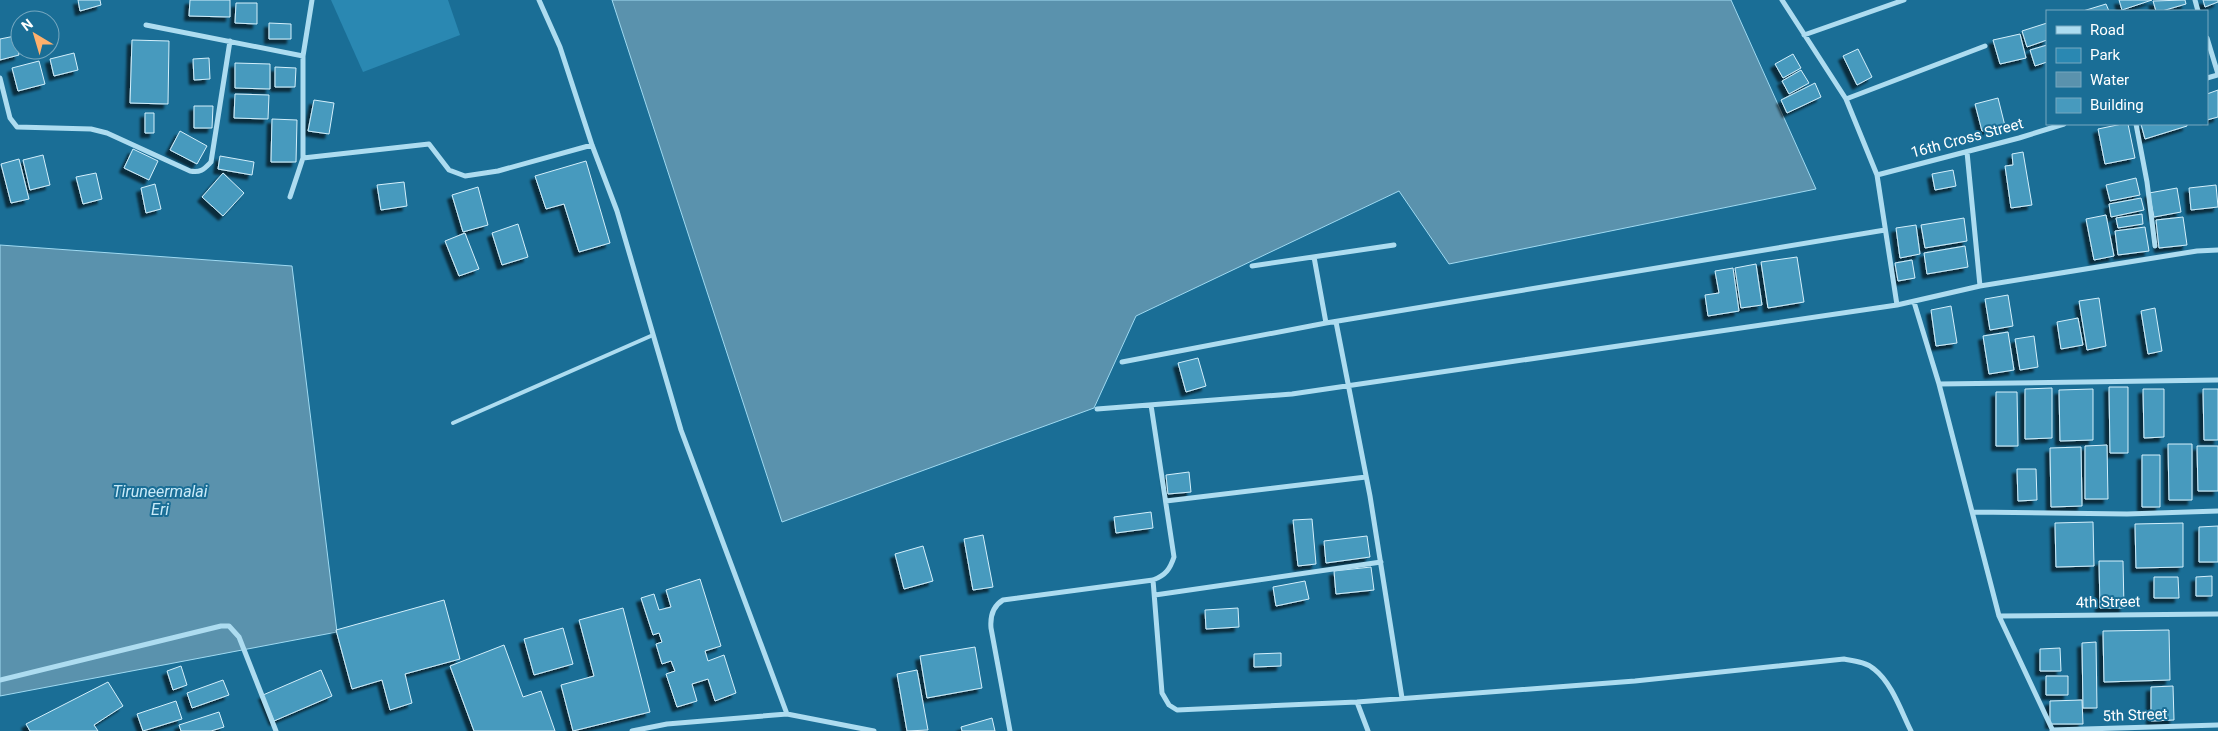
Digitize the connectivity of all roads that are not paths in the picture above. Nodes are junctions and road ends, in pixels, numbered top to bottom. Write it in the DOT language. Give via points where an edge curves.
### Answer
graph roads {
  1 [pos="312,0"];
  2 [pos="539,0"];
  3 [pos="1782,0"];
  4 [pos="1904,0"];
  5 [pos="146,25"];
  6 [pos="1804,35"];
  7 [pos="230,41"];
  8 [pos="2208,41"];
  9 [pos="1985,46"];
  10 [pos="303,56"];
  11 [pos="2218,75"];
  12 [pos="0,78"];
  13 [pos="1846,99"];
  14 [pos="2061,125"];
  15 [pos="2136,125"];
  16 [pos="592,145"];
  17 [pos="1967,152"];
  18 [pos="303,158"];
  19 [pos="1877,175"];
  20 [pos="290,197"];
  21 [pos="1885,230"];
  22 [pos="1394,244"];
  23 [pos="2155,246"];
  24 [pos="2218,250"];
  25 [pos="1314,257"];
  26 [pos="1252,266"];
  27 [pos="1980,286"];
  28 [pos="1914,302"];
  29 [pos="1897,305"];
  30 [pos="1336,322"];
  31 [pos="1326,323"];
  32 [pos="653,335"];
  33 [pos="1122,362"];
  34 [pos="2218,380"];
  35 [pos="1939,384"];
  36 [pos="1349,386"];
  37 [pos="1151,405"];
  38 [pos="1097,409"];
  39 [pos="453,424"];
  40 [pos="1366,477"];
  41 [pos="1166,501"];
  42 [pos="2218,511"];
  43 [pos="1973,512"];
  44 [pos="1381,562"];
  45 [pos="1153,580"];
  46 [pos="1154,595"];
  47 [pos="2218,614"];
  48 [pos="1999,616"];
  49 [pos="0,680"];
  50 [pos="1402,698"];
  51 [pos="1357,702"];
  52 [pos="787,714"];
  53 [pos="2218,725"];
  54 [pos="2053,730"];
  55 [pos="276,731"];
  56 [pos="632,731"];
  57 [pos="874,731"];
  58 [pos="1010,731"];
  59 [pos="1368,731"];
  60 [pos="1911,731"];
  1 -- 10 [label="street"];
  2 -- 16 [label="street" via="560,47"];
  3 -- 6 [label="street"];
  4 -- 6 [label="street"];
  5 -- 7 [label="street"];
  6 -- 13 [label="street"];
  7 -- 10 [label="street"];
  7 -- 12 [label="street" via="211,162 198,172 91,129 17,127 10,118"];
  8 -- 11 [label="street"];
  9 -- 13 [label="street"];
  10 -- 18 [label="street"];
  13 -- 19 [label="street"];
  14 -- 17 [label="street, 16th Cross Street"];
  15 -- 23 [label="street"];
  16 -- 18 [label="street" via="498,171 465,176 449,170 429,144"];
  16 -- 32 [label="street" via="617,211"];
  17 -- 19 [label="street, 16th Cross Street"];
  17 -- 27 [label="street"];
  18 -- 20 [label="street"];
  19 -- 21 [label="street"];
  21 -- 29 [label="street"];
  21 -- 30 [label="street"];
  22 -- 25 [label="street"];
  24 -- 27 [label="street"];
  25 -- 26 [label="street"];
  25 -- 31 [label="street"];
  27 -- 28 [label="street"];
  28 -- 29 [label="street"];
  28 -- 35 [label="street"];
  29 -- 36 [label="street"];
  30 -- 31 [label="street"];
  30 -- 36 [label="street"];
  31 -- 33 [label="street"];
  32 -- 39 [label="lane"];
  32 -- 52 [label="street" via="681,430"];
  34 -- 35 [label="street"];
  35 -- 43 [label="street"];
  36 -- 37 [label="street" via="1292,394"];
  36 -- 40 [label="street"];
  37 -- 38 [label="street"];
  37 -- 41 [label="street"];
  40 -- 41 [label="street"];
  40 -- 44 [label="street"];
  41 -- 45 [label="street" via="1174,556 1163,576"];
  42 -- 43 [label="street" via="2127,514"];
  43 -- 48 [label="street"];
  44 -- 46 [label="street"];
  44 -- 50 [label="street"];
  45 -- 46 [label="street"];
  45 -- 58 [label="street" via="998,603 990,617 991,628"];
  46 -- 51 [label="street" via="1162,693 1169,705 1177,710"];
  47 -- 48 [label="street, 4th Street"];
  48 -- 54 [label="street"];
  49 -- 55 [label="street" via="229,626 239,637"];
  50 -- 51 [label="street"];
  50 -- 60 [label="street" via="1635,681 1844,659 1874,668 1887,684"];
  51 -- 59 [label="street"];
  52 -- 56 [label="street" via="667,724"];
  52 -- 57 [label="street"];
  53 -- 54 [label="street, 5th Street"];
}
